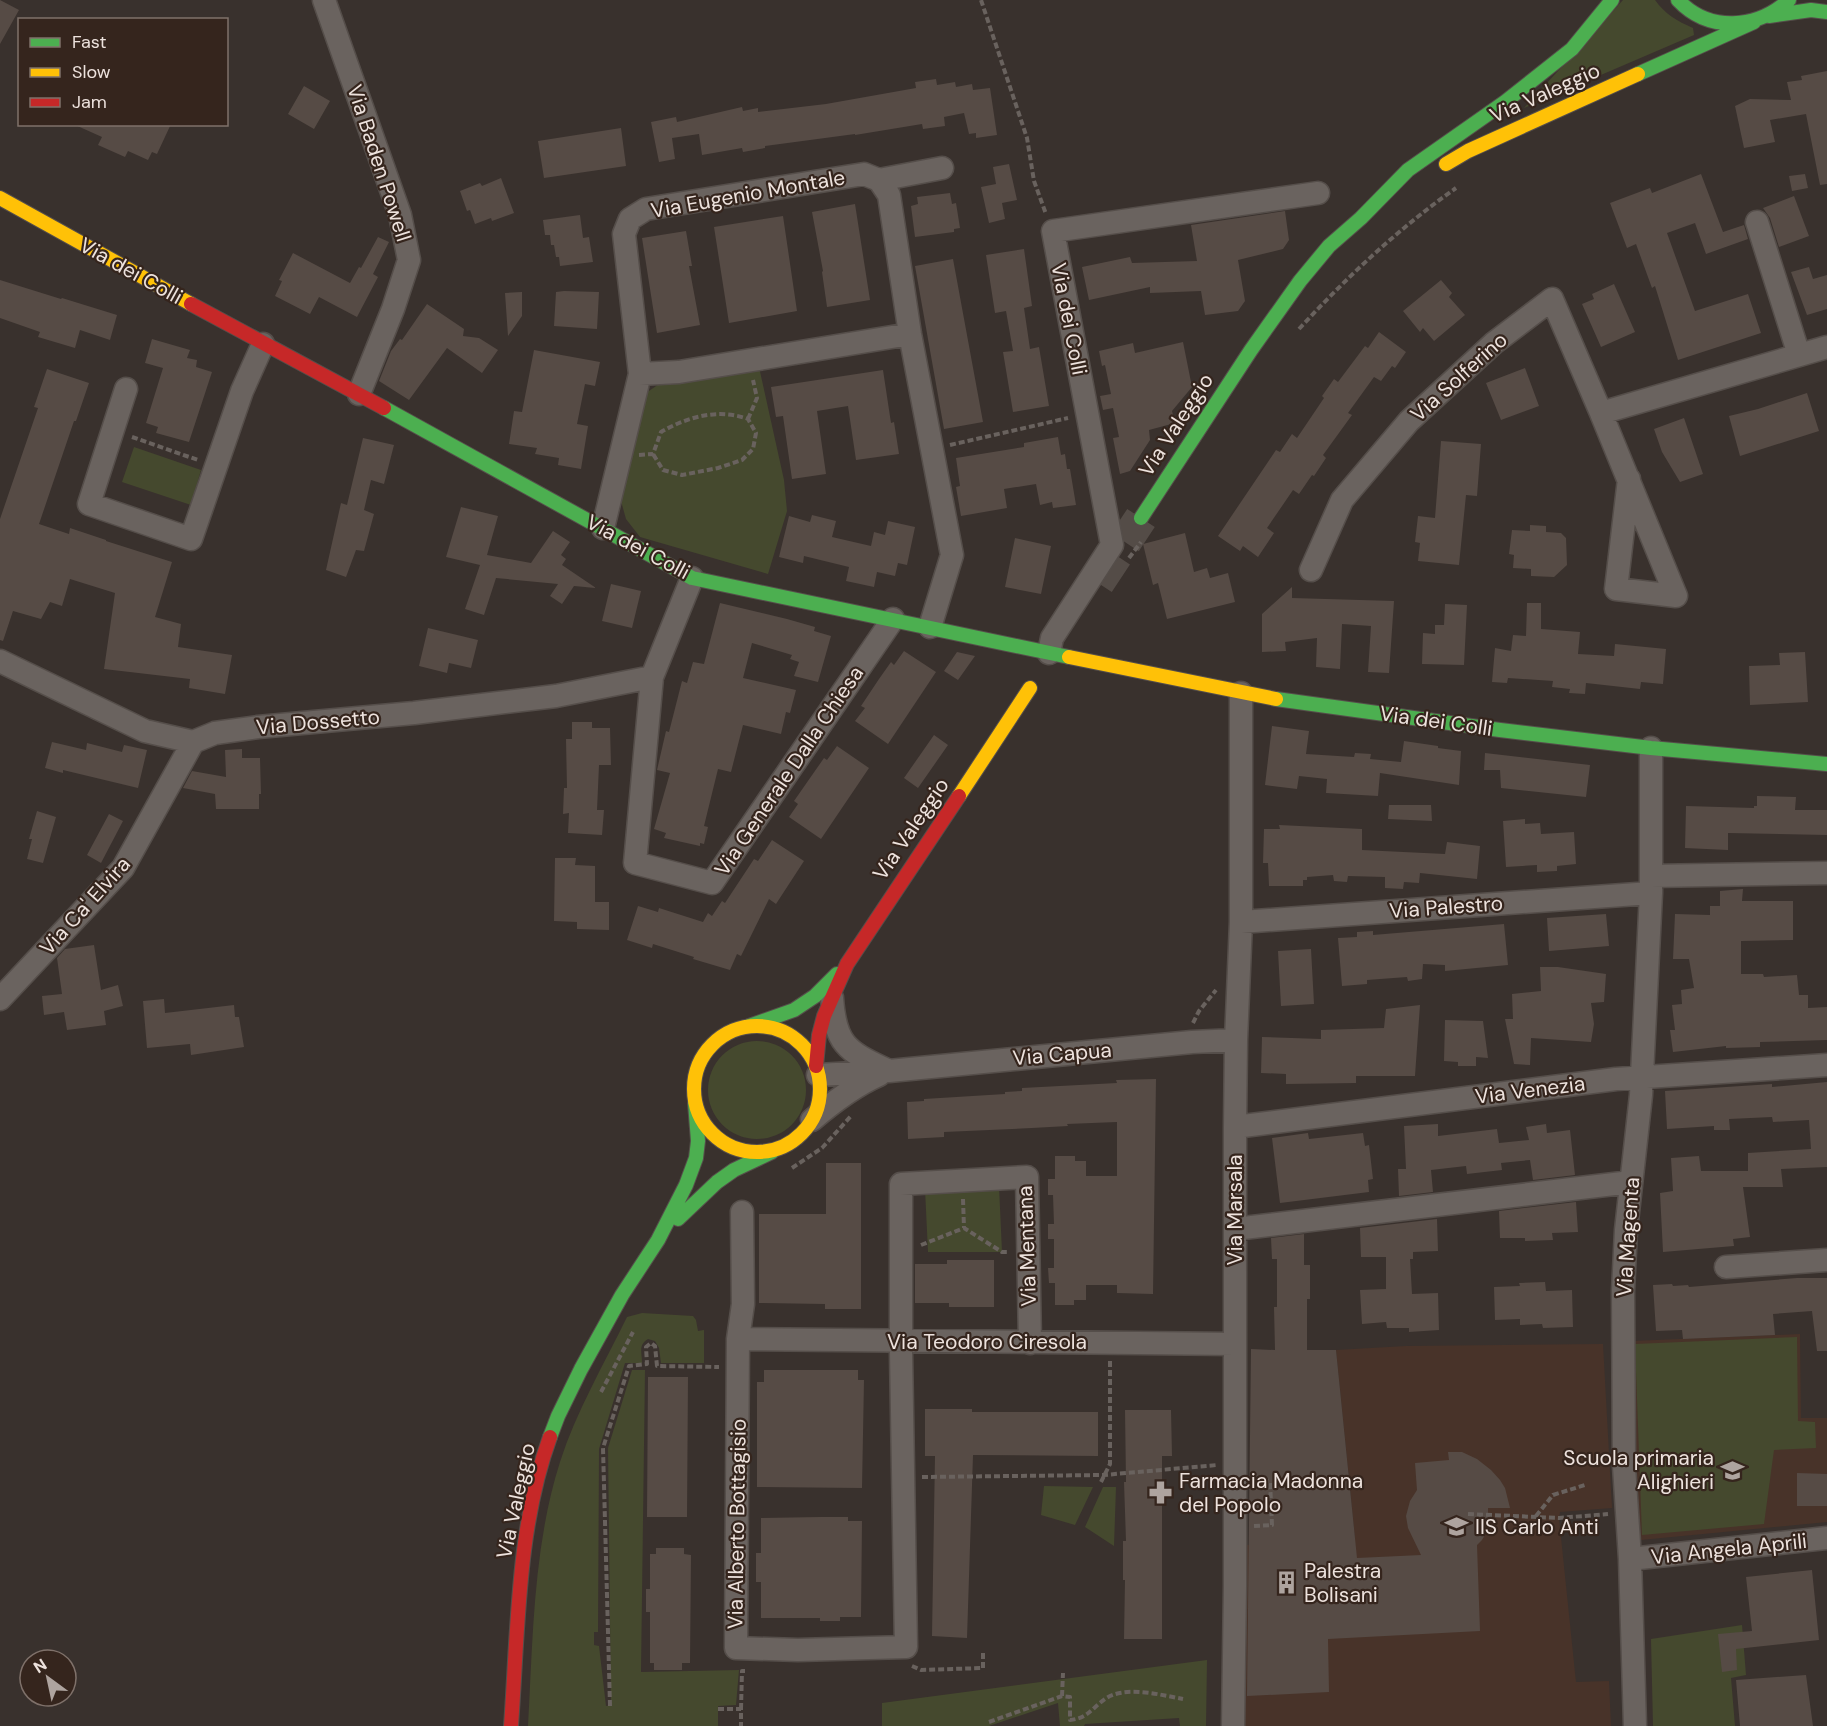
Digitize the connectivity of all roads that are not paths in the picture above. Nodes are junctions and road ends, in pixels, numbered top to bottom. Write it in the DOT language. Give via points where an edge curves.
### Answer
graph roads {
  1 [pos="324,0"];
  2 [pos="1612,0"];
  3 [pos="1678,0"];
  4 [pos="1789,0"];
  5 [pos="1827,12"];
  6 [pos="1769,16"];
  7 [pos="1754,22"];
  8 [pos="942,168"];
  9 [pos="1438,169"];
  10 [pos="1417,181"];
  11 [pos="884,187"];
  12 [pos="1318,193"];
  13 [pos="0,198"];
  14 [pos="1361,218"];
  15 [pos="1757,222"];
  16 [pos="910,334"];
  17 [pos="263,344"];
  18 [pos="1827,347"];
  19 [pos="1799,356"];
  20 [pos="640,374"];
  21 [pos="126,389"];
  22 [pos="358,394"];
  23 [pos="1601,413"];
  24 [pos="1629,479"];
  25 [pos="1141,518"];
  26 [pos="603,528"];
  27 [pos="1311,570"];
  28 [pos="692,578"];
  29 [pos="893,620"];
  30 [pos="930,627"];
  31 [pos="1049,653"];
  32 [pos="0,661"];
  33 [pos="652,677"];
  34 [pos="1030,688"];
  35 [pos="1241,693"];
  36 [pos="193,742"];
  37 [pos="1650,748"];
  38 [pos="1827,764"];
  39 [pos="1827,873"];
  40 [pos="1651,885"];
  41 [pos="1241,922"];
  42 [pos="847,964"];
  43 [pos="832,996"];
  44 [pos="0,999"];
  45 [pos="747,1027"];
  46 [pos="1236,1040"];
  47 [pos="1827,1065"];
  48 [pos="817,1070"];
  49 [pos="889,1071"];
  50 [pos="1642,1076"];
  51 [pos="695,1103"];
  52 [pos="812,1120"];
  53 [pos="1235,1127"];
  54 [pos="788,1144"];
  55 [pos="1631,1182"];
  56 [pos="742,1212"];
  57 [pos="1235,1229"];
  58 [pos="658,1240"];
  59 [pos="1827,1260"];
  60 [pos="1726,1267"];
  61 [pos="738,1340"];
  62 [pos="901,1341"];
  63 [pos="1030,1343"];
  64 [pos="1235,1344"];
  65 [pos="1827,1538"];
  66 [pos="1630,1559"];
  67 [pos="511,1726"];
  68 [pos="1233,1726"];
  69 [pos="1635,1726"];
  1 -- 22 [label="street, Via Baden Powell" via="400,215 409,260"];
  2 -- 14 [label="main road, Via Valeggio" via="1572,49 1408,170"];
  3 -- 7 [label="main road" via="1703,18 1728,24"];
  4 -- 6 [label="main road"];
  5 -- 6 [label="main road" via="1811,10"];
  6 -- 7 [label="main road, Via Valeggio"];
  7 -- 9 [label="main road, Via Valeggio" via="1468,151"];
  8 -- 11 [label="street, Via Eugenio Montale"];
  10 -- 14 [label="main road, Via Valeggio"];
  11 -- 16 [label="street"];
  11 -- 20 [label="street, Via Eugenio Montale" via="864,174 646,209 630,219 624,234"];
  12 -- 31 [label="street, Via dei Colli" via="1053,231 1112,545 1052,638"];
  13 -- 17 [label="main road, Via dei Colli"];
  14 -- 25 [label="main road, Via Valeggio" via="1329,246 1300,281"];
  15 -- 19 [label="street"];
  16 -- 20 [label="street" via="679,372"];
  16 -- 30 [label="street" via="952,555"];
  17 -- 21 [label="street" via="242,391 191,539 89,504"];
  17 -- 22 [label="main road, Via dei Colli"];
  18 -- 19 [label="street"];
  19 -- 23 [label="street"];
  20 -- 26 [label="street, Via Eugenio Montale"];
  22 -- 26 [label="main road, Via dei Colli"];
  23 -- 24 [label="street, Via Solferino"];
  23 -- 27 [label="street, Via Solferino" via="1551,299 1494,344 1409,421 1342,501"];
  24 -- 24 [label="street, Via Solferino" via="1650,532 1676,596 1616,589"];
  26 -- 28 [label="main road, Via dei Colli"];
  28 -- 29 [label="main road, Via dei Colli"];
  28 -- 33 [label="street, Via Generale Dalla Chiesa"];
  29 -- 30 [label="main road, Via dei Colli"];
  29 -- 33 [label="street, Via Generale Dalla Chiesa" via="712,883 635,862"];
  30 -- 31 [label="main road, Via dei Colli"];
  31 -- 35 [label="main road, Via dei Colli"];
  32 -- 36 [label="street" via="145,731"];
  33 -- 36 [label="street, Via Dossetto" via="556,696 215,733"];
  34 -- 42 [label="main road, Via Valeggio"];
  35 -- 37 [label="main road, Via dei Colli"];
  35 -- 41 [label="street, Via Marsala"];
  36 -- 44 [label="street, Via Ca' Elvira" via="123,868"];
  37 -- 38 [label="main road, Via dei Colli"];
  37 -- 40 [label="street, Via Magenta"];
  39 -- 40 [label="street, Via Palestro"];
  40 -- 41 [label="street, Via Palestro"];
  40 -- 50 [label="street, Via Magenta"];
  41 -- 46 [label="street, Via Marsala"];
  42 -- 43 [label="main road, Via Valeggio"];
  42 -- 45 [label="main road, Via Valeggio" via="815,996 794,1010"];
  43 -- 48 [label="main road, Via Valeggio" via="819,1035"];
  43 -- 49 [label="street, Via Capua" via="839,1035 847,1047 858,1057"];
  45 -- 48 [label="main road" via="781,1031 795,1039"];
  45 -- 51 [label="main road" via="728,1033 705,1054 694,1082"];
  46 -- 49 [label="street, Via Capua"];
  46 -- 53 [label="street, Via Marsala"];
  47 -- 50 [label="street, Via Venezia"];
  48 -- 49 [label="street, Via Capua"];
  48 -- 52 [label="main road" via="820,1090"];
  49 -- 52 [label="street, Via Capua" via="836,1099"];
  50 -- 53 [label="street, Via Venezia"];
  50 -- 55 [label="street, Via Magenta"];
  51 -- 54 [label="main road" via="714,1137 730,1147 750,1152"];
  51 -- 58 [label="main road, Via Valeggio" via="696,1158"];
  52 -- 54 [label="main road"];
  53 -- 57 [label="street, Via Marsala"];
  54 -- 58 [label="main road, Via Valeggio" via="717,1182"];
  55 -- 57 [label="street"];
  55 -- 66 [label="street, Via Magenta" via="1623,1291 1623,1466"];
  56 -- 61 [label="street, Via Alberto Bottagisio" via="743,1304"];
  57 -- 64 [label="street, Via Marsala"];
  58 -- 67 [label="main road, Via Valeggio" via="581,1369 542,1460 523,1564"];
  59 -- 60 [label="street"];
  61 -- 62 [label="street, Via Teodoro Ciresola"];
  61 -- 62 [label="street, Via Alberto Bottagisio" via="736,1648 798,1650 906,1647"];
  62 -- 63 [label="street, Via Teodoro Ciresola"];
  62 -- 63 [label="street, Via Mentana" via="901,1184 1027,1177"];
  63 -- 64 [label="street, Via Teodoro Ciresola"];
  64 -- 68 [label="street, Via Marsala"];
  65 -- 66 [label="street, Via Angela Aprili"];
  66 -- 69 [label="street, Via Magenta"];
}
